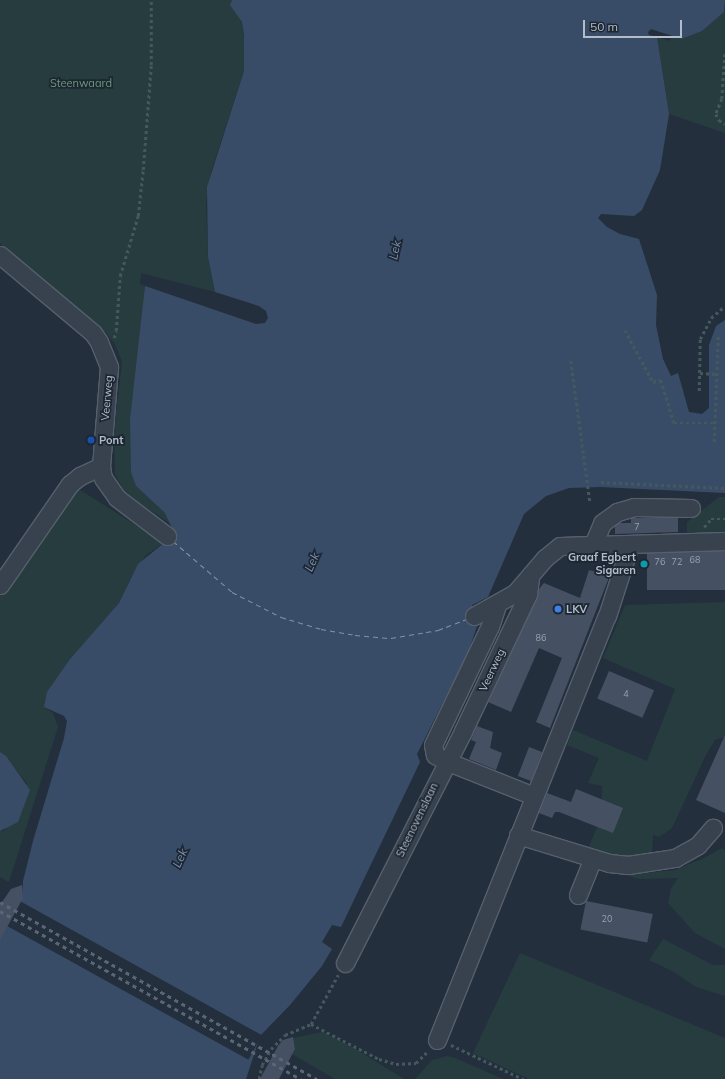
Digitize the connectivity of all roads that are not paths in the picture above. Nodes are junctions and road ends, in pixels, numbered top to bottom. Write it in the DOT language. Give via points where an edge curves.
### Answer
graph roads {
  1 [pos="0,254"];
  2 [pos="101,466"];
  3 [pos="698,512"];
  4 [pos="167,536"];
  5 [pos="725,541"];
  6 [pos="630,545"];
  7 [pos="592,547"];
  8 [pos="530,577"];
  9 [pos="0,585"];
  10 [pos="497,605"];
  11 [pos="474,616"];
  12 [pos="446,761"];
  13 [pos="534,796"];
  14 [pos="713,828"];
  15 [pos="518,835"];
  16 [pos="593,858"];
  17 [pos="578,895"];
  18 [pos="345,963"];
  19 [pos="438,1040"];
  1 -- 2 [label="street, Veerweg" via="93,333 104,351 109,367 109,383"];
  2 -- 4 [label="street, Veerweg" via="103,478 117,498"];
  2 -- 9 [label="street" via="70,484"];
  3 -- 7 [label="street" via="634,507 617,512 602,523"];
  5 -- 6 [label="street, Veerweg"];
  6 -- 7 [label="street, Veerweg"];
  6 -- 13 [label="street" via="607,616"];
  7 -- 8 [label="street, Veerweg" via="560,546 545,558"];
  8 -- 10 [label="street, Veerweg" via="515,593"];
  8 -- 12 [label="street, Veerweg" via="528,594 463,731"];
  10 -- 11 [label="street, Veerweg"];
  10 -- 12 [label="street" via="490,626 433,745 435,755"];
  12 -- 13 [label="street"];
  12 -- 18 [label="street, Steenovenslaan"];
  13 -- 15 [label="street"];
  14 -- 16 [label="street" via="698,845 675,858 628,865"];
  15 -- 16 [label="street"];
  15 -- 19 [label="street"];
  16 -- 17 [label="street"];
}
